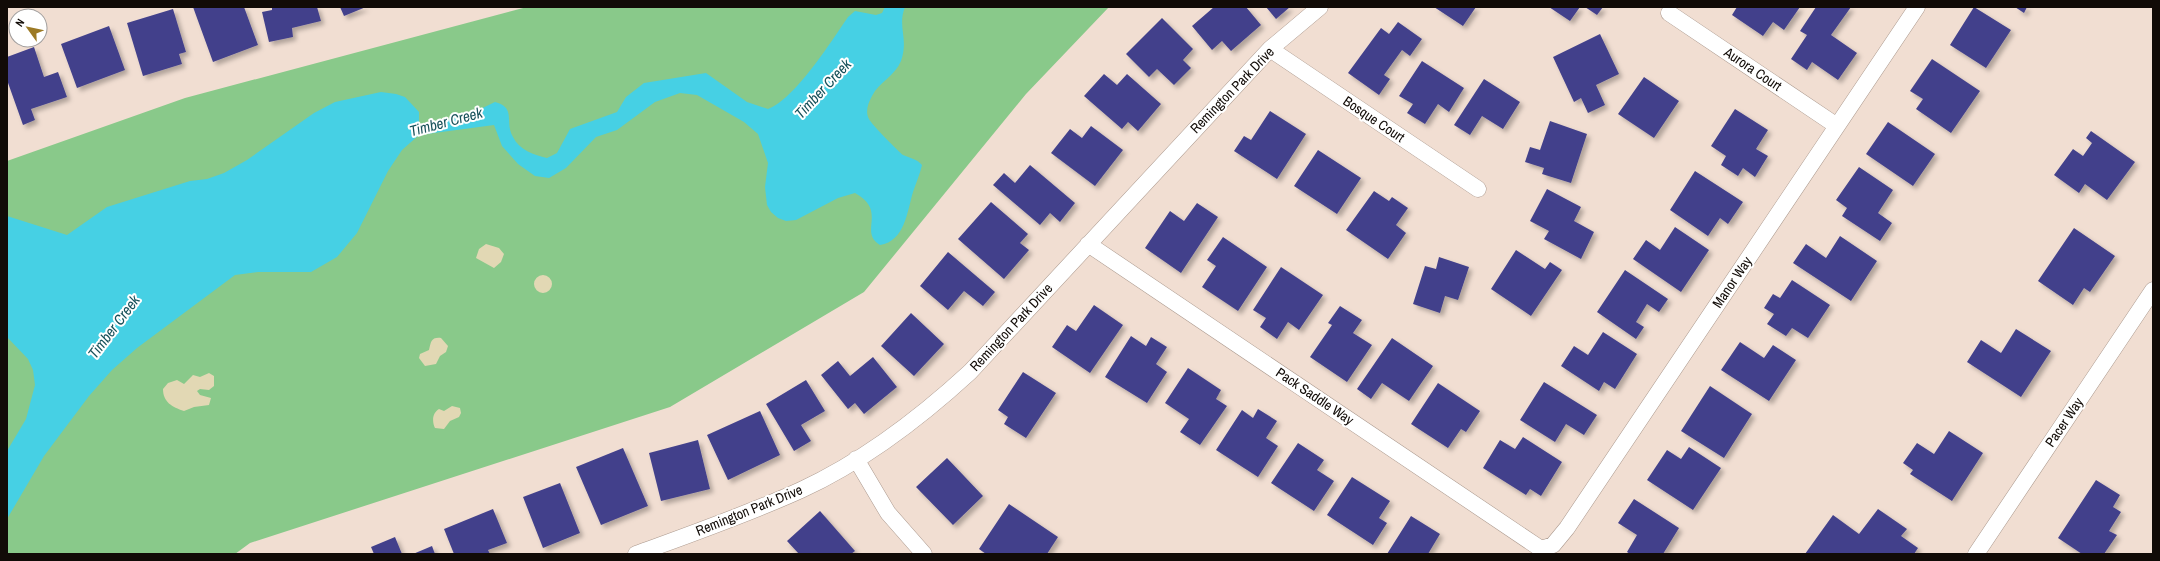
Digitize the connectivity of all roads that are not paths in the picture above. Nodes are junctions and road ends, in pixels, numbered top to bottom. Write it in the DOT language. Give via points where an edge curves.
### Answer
graph roads {
  1 [pos="1320,7"];
  2 [pos="1917,7"];
  3 [pos="1669,13"];
  4 [pos="1270,49"];
  5 [pos="1836,126"];
  6 [pos="1478,189"];
  7 [pos="1088,244"];
  8 [pos="2153,290"];
  9 [pos="856,459"];
  10 [pos="1541,549"];
  11 [pos="636,554"];
  12 [pos="924,554"];
  13 [pos="1976,554"];
  1 -- 4 [label="street, Remington Park Drive"];
  2 -- 5 [label="street, Manor Way"];
  3 -- 5 [label="street, Aurora Court"];
  4 -- 6 [label="street, Bosque Court"];
  4 -- 7 [label="street, Remington Park Drive"];
  5 -- 10 [label="street, Manor Way" via="1567,528 1554,545"];
  7 -- 9 [label="street, Remington Park Drive" via="970,372 912,422"];
  7 -- 10 [label="street, Pack Saddle Way"];
  8 -- 13 [label="street, Pacer Way"];
  9 -- 11 [label="street, Remington Park Drive" via="802,490"];
  9 -- 12 [label="street" via="888,513"];
}
